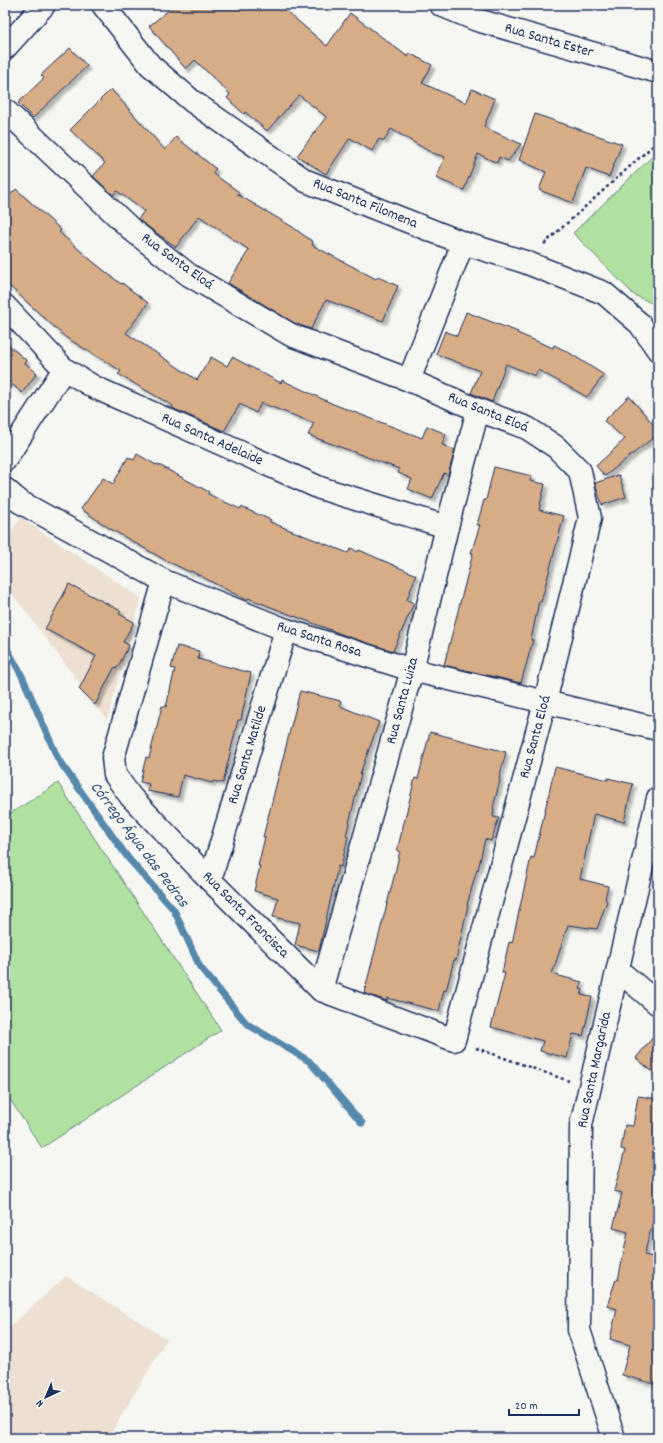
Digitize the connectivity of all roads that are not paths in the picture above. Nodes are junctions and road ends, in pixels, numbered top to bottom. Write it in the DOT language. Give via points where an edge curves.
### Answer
graph roads {
  1 [pos="44,5"];
  2 [pos="103,5"];
  3 [pos="441,5"];
  4 [pos="5,48"];
  5 [pos="658,72"];
  6 [pos="5,110"];
  7 [pos="463,243"];
  8 [pos="5,306"];
  9 [pos="658,350"];
  10 [pos="64,369"];
  11 [pos="409,380"];
  12 [pos="478,410"];
  13 [pos="5,460"];
  14 [pos="5,489"];
  15 [pos="446,527"];
  16 [pos="164,581"];
  17 [pos="286,630"];
  18 [pos="412,670"];
  19 [pos="545,702"];
  20 [pos="658,729"];
  21 [pos="658,798"];
  22 [pos="210,880"];
  23 [pos="618,970"];
  24 [pos="321,990"];
  25 [pos="658,1004"];
  26 [pos="454,1040"];
  27 [pos="614,1438"];
  1 -- 4 [label="street"];
  2 -- 7 [label="street, Rua Santa Filomena" via="150,65 192,101 306,181"];
  3 -- 5 [label="street, Rua Santa Ester" via="477,20"];
  6 -- 11 [label="street, Rua Santa Eloá" via="132,230 189,275 291,335"];
  7 -- 9 [label="street, Rua Santa Filomena" via="525,262 604,293 640,324"];
  7 -- 11 [label="street"];
  8 -- 10 [label="street, Rua Santa Adelaide"];
  10 -- 13 [label="street"];
  10 -- 15 [label="street, Rua Santa Adelaide" via="94,387 320,488"];
  11 -- 12 [label="street, Rua Santa Eloá"];
  12 -- 15 [label="street, Rua Santa Luiza"];
  12 -- 19 [label="street, Rua Santa Eloá" via="527,428 556,447 580,472 590,518"];
  14 -- 16 [label="street, Rua Santa Rosa" via="20,502"];
  15 -- 18 [label="street, Rua Santa Luiza"];
  16 -- 17 [label="street, Rua Santa Rosa"];
  16 -- 22 [label="street, Rua Santa Francisca" via="113,758 115,775 131,796"];
  17 -- 18 [label="street, Rua Santa Rosa"];
  17 -- 22 [label="street, Rua Santa Matilde"];
  18 -- 19 [label="street, Rua Santa Rosa"];
  18 -- 24 [label="street, Rua Santa Luiza"];
  19 -- 20 [label="street, Rua Santa Rosa"];
  19 -- 26 [label="street, Rua Santa Eloá"];
  21 -- 23 [label="street, Rua Santa Margarida"];
  22 -- 24 [label="street, Rua Santa Francisca"];
  23 -- 25 [label="street"];
  23 -- 27 [label="street, Rua Santa Margarida" via="581,1125 579,1330"];
  24 -- 26 [label="street, Rua Santa Francisca"];
}
